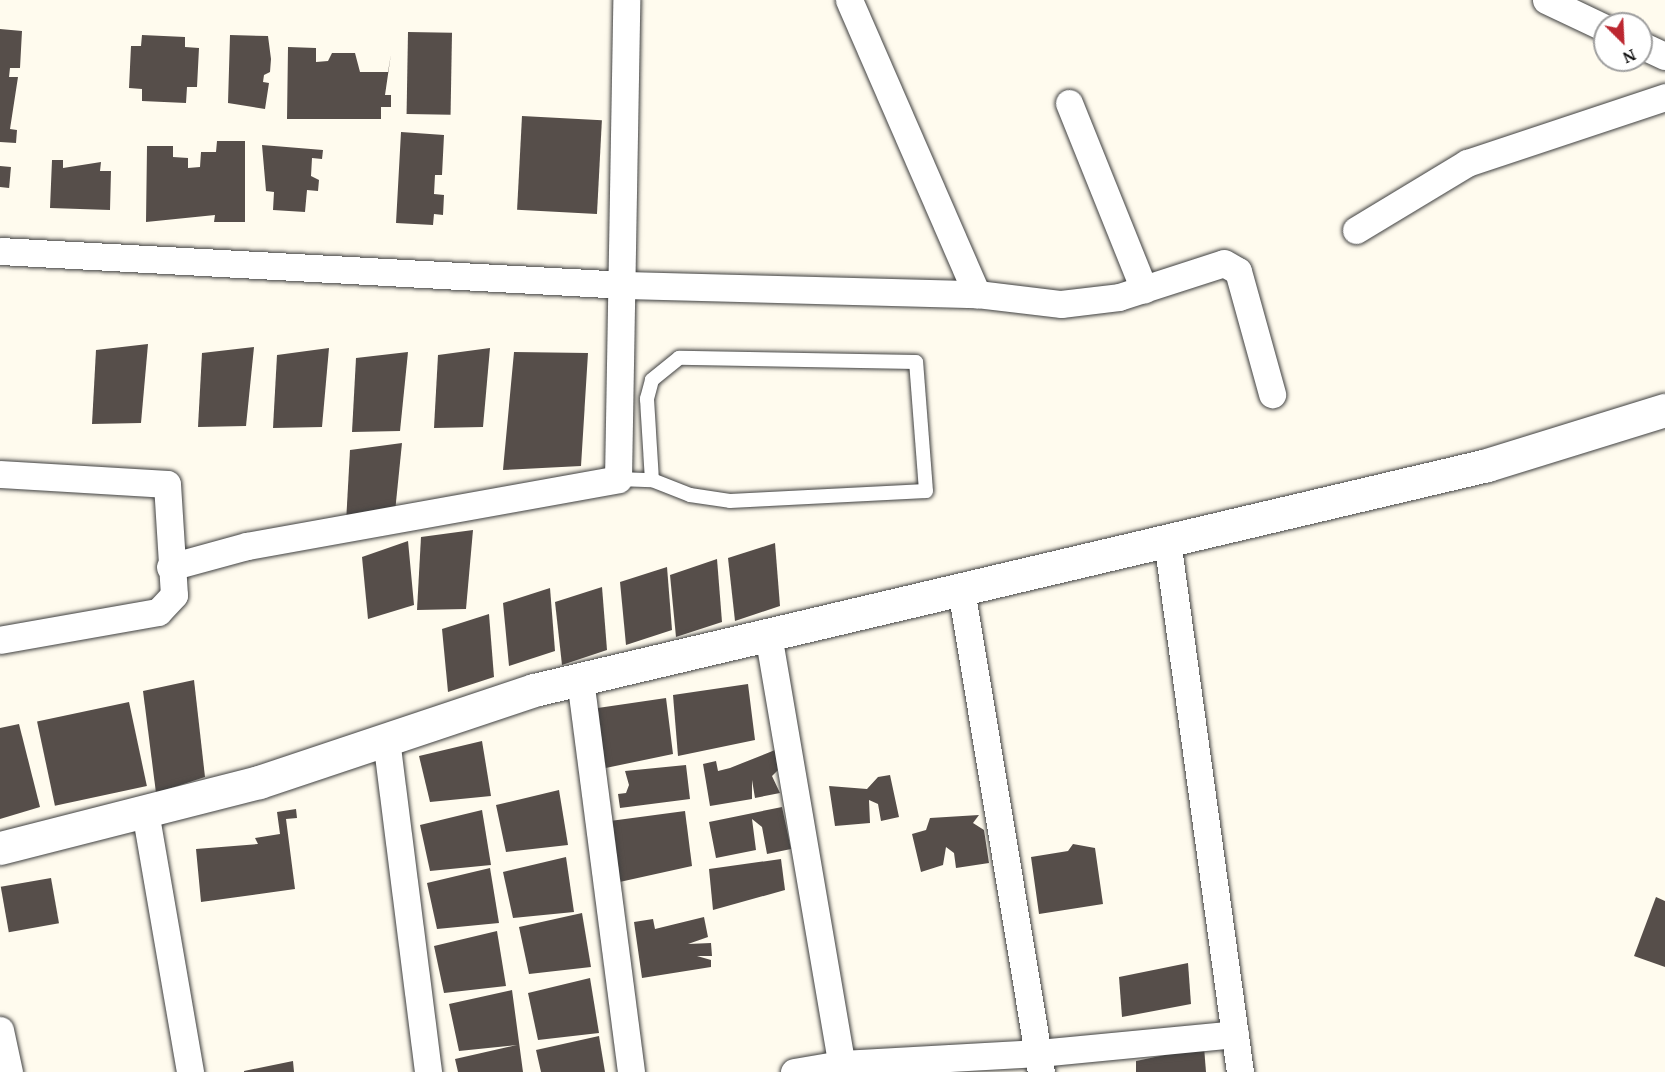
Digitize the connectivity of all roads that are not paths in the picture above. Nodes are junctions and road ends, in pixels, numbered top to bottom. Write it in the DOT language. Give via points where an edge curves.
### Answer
graph roads {
  1 [pos="849,0"];
  2 [pos="1546,0"];
  3 [pos="620,3"];
  4 [pos="1593,22"];
  5 [pos="1665,97"];
  6 [pos="1069,103"];
  7 [pos="1356,230"];
  8 [pos="0,251"];
  9 [pos="625,285"];
  10 [pos="1144,290"];
  11 [pos="977,294"];
  12 [pos="1272,394"];
  13 [pos="1665,410"];
  14 [pos="0,474"];
  15 [pos="618,479"];
  16 [pos="652,480"];
  17 [pos="1167,540"];
  18 [pos="170,567"];
  19 [pos="961,589"];
  20 [pos="768,634"];
  21 [pos="0,640"];
  22 [pos="580,679"];
  23 [pos="386,739"];
  24 [pos="145,811"];
  25 [pos="0,848"];
  26 [pos="0,1030"];
  27 [pos="1235,1034"];
  28 [pos="1040,1063"];
  29 [pos="842,1068"];
  30 [pos="9,1072"];
  31 [pos="190,1072"];
  32 [pos="428,1072"];
  33 [pos="631,1072"];
  34 [pos="794,1072"];
  35 [pos="1240,1072"];
  1 -- 11 [label="street"];
  2 -- 4 [label="street"];
  3 -- 9 [label="street"];
  5 -- 7 [label="street" via="1467,163"];
  6 -- 10 [label="street"];
  8 -- 9 [label="street"];
  9 -- 11 [label="street"];
  9 -- 15 [label="street"];
  10 -- 11 [label="street" via="1061,304"];
  10 -- 12 [label="street" via="1224,263 1232,265"];
  13 -- 17 [label="street" via="1487,465"];
  14 -- 21 [label="street" via="167,483 174,595 158,612"];
  15 -- 16 [label="lane"];
  15 -- 18 [label="street" via="247,546"];
  16 -- 16 [label="lane" via="690,495 730,501 926,491 916,362 679,358 652,380 646,399"];
  17 -- 19 [label="street"];
  17 -- 27 [label="street"];
  19 -- 20 [label="street"];
  19 -- 28 [label="street"];
  20 -- 22 [label="street"];
  20 -- 29 [label="street"];
  22 -- 23 [label="street"];
  22 -- 33 [label="street"];
  23 -- 24 [label="street" via="259,782"];
  23 -- 32 [label="street"];
  24 -- 25 [label="street"];
  24 -- 31 [label="street"];
  26 -- 30 [label="street"];
  27 -- 28 [label="street"];
  27 -- 35 [label="street"];
  28 -- 29 [label="street"];
  29 -- 34 [label="street"];
}
